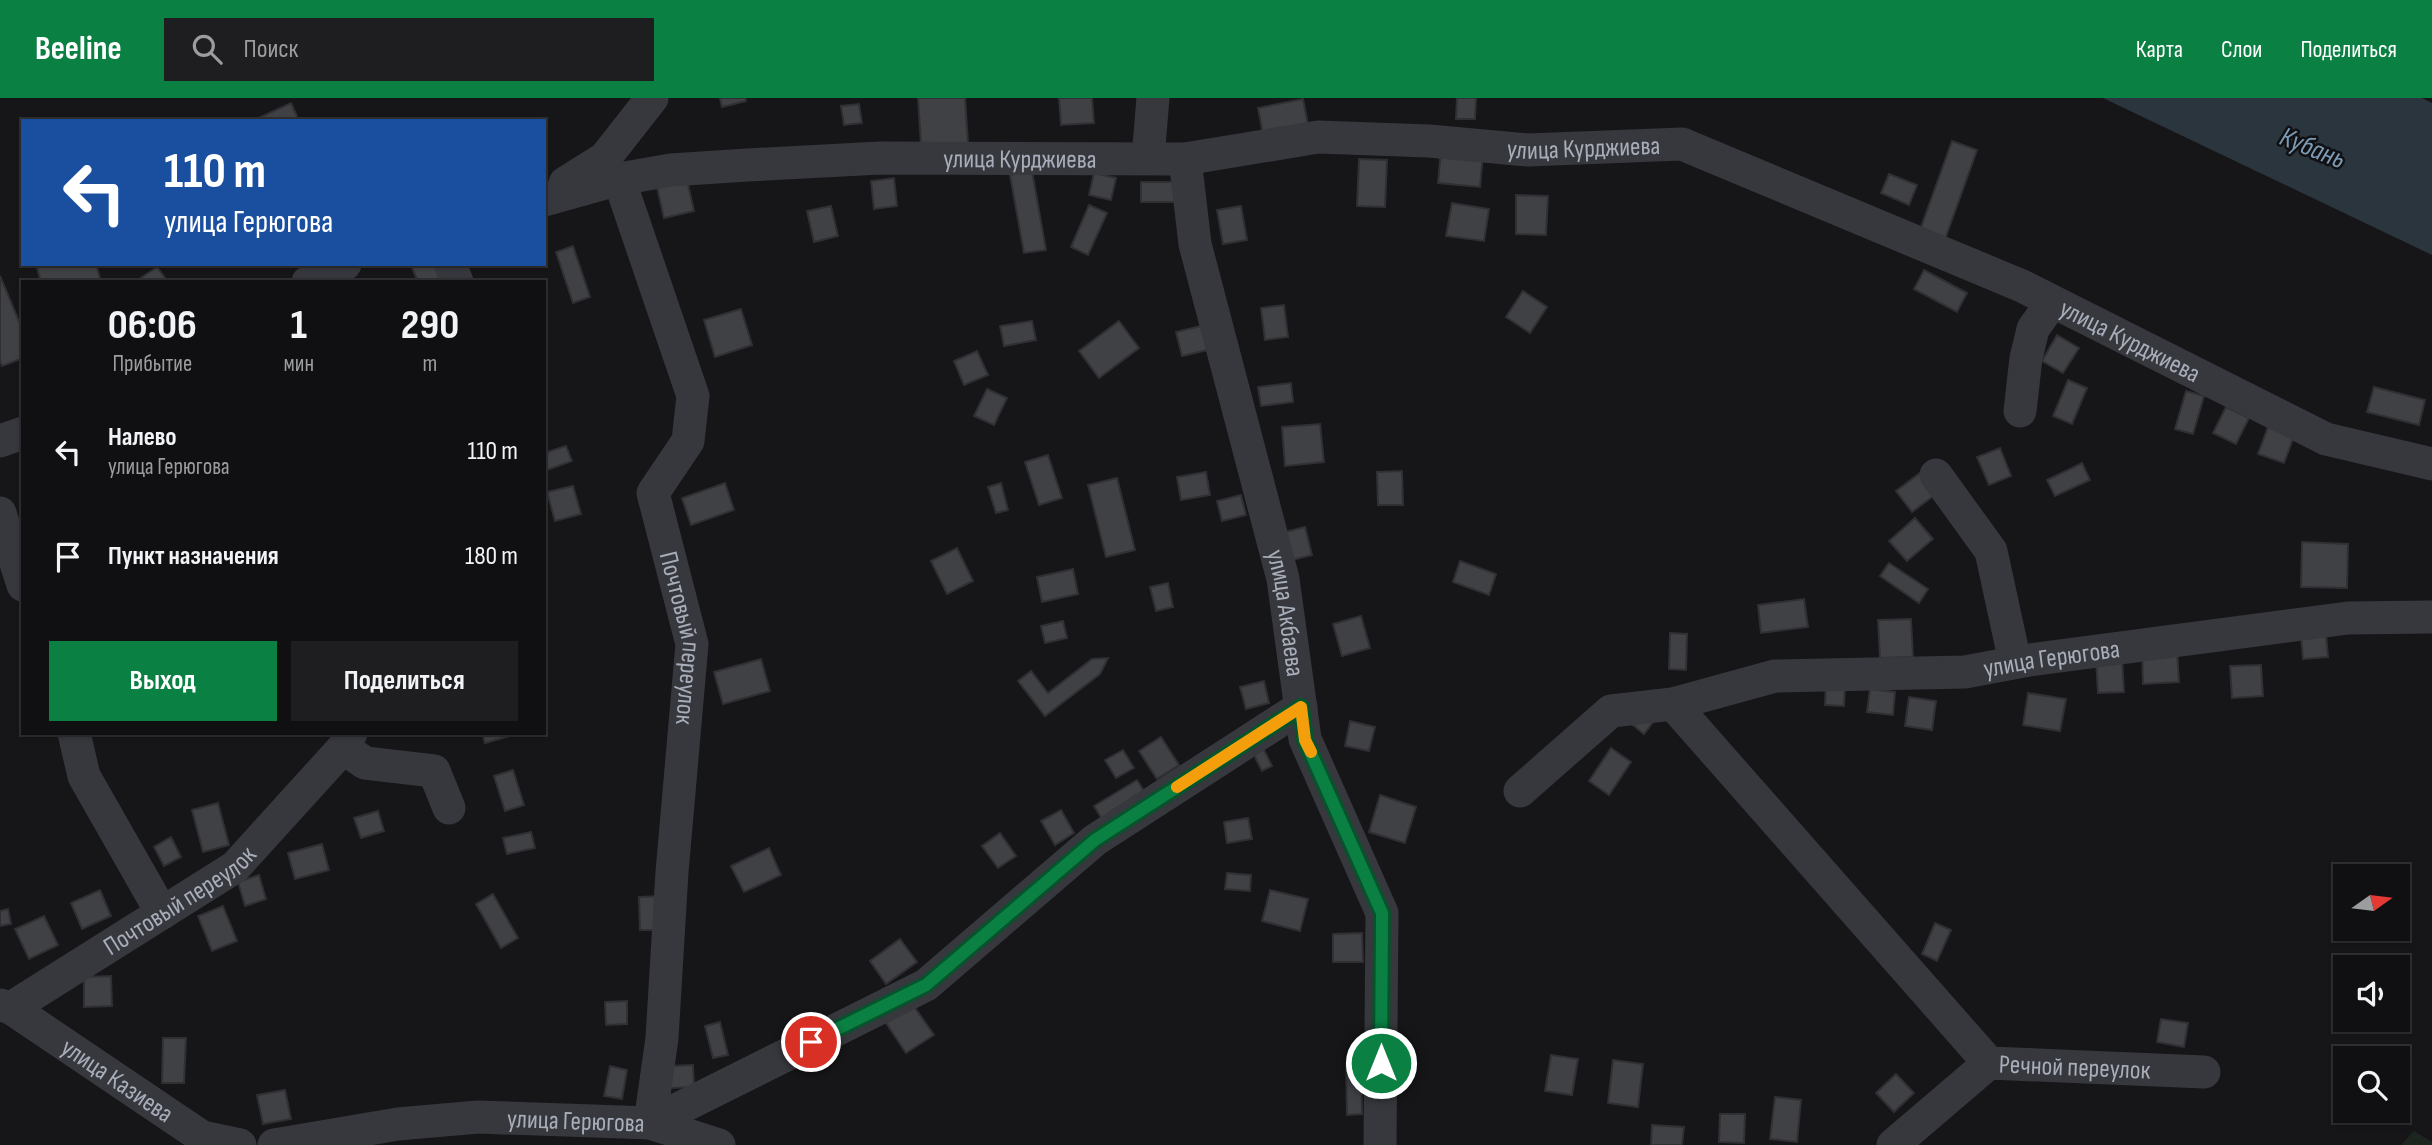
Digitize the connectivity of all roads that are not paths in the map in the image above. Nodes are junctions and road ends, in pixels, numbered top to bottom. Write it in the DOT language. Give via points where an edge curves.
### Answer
graph roads {
  1 [pos="1153,98"];
  2 [pos="646,107"];
  3 [pos="1148,158"];
  4 [pos="1185,159"];
  5 [pos="671,170"];
  6 [pos="619,179"];
  7 [pos="546,197"];
  8 [pos="546,197"];
  9 [pos="341,266"];
  10 [pos="312,280"];
  11 [pos="2052,302"];
  12 [pos="2020,411"];
  13 [pos="21,434"];
  14 [pos="0,441"];
  15 [pos="2432,464"];
  16 [pos="1936,474"];
  17 [pos="0,513"];
  18 [pos="21,579"];
  19 [pos="2432,617"];
  20 [pos="2015,662"];
  21 [pos="1673,704"];
  22 [pos="1301,707"];
  23 [pos="75,735"];
  24 [pos="347,741"];
  25 [pos="1520,791"];
  26 [pos="449,808"];
  27 [pos="162,913"];
  28 [pos="6,1007"];
  29 [pos="1989,1063"];
  30 [pos="2204,1072"];
  31 [pos="650,1123"];
  32 [pos="240,1145"];
  33 [pos="274,1145"];
  34 [pos="719,1145"];
  35 [pos="1380,1145"];
  36 [pos="1893,1145"];
  1 -- 3 [label="street"];
  2 -- 5 [label="street, улица Курджиева" via="638,147 651,171"];
  2 -- 7 [label="street" via="606,158"];
  3 -- 4 [label="street, улица Курджиева"];
  3 -- 5 [label="street, улица Курджиева" via="880,159"];
  4 -- 11 [label="street, улица Курджиева" via="1318,137 1528,150 1682,144"];
  4 -- 22 [label="street, улица Акбаева" via="1195,244 1283,579"];
  5 -- 6 [label="street, улица Курджиева"];
  6 -- 8 [label="street, улица Курджиева"];
  6 -- 31 [label="street, Почтовый переулок" via="693,396 688,441 653,493 692,644 662,1038"];
  9 -- 10 [label="street"];
  11 -- 12 [label="street" via="2033,329"];
  11 -- 15 [label="street, улица Курджиева" via="2326,439"];
  13 -- 14 [label="street"];
  16 -- 20 [label="street" via="1991,551"];
  17 -- 18 [label="street"];
  19 -- 20 [label="street, улица Герюгова" via="2348,618"];
  20 -- 21 [label="street, улица Герюгова" via="1965,672 1775,676"];
  21 -- 25 [label="street, улица Герюгова" via="1611,711"];
  21 -- 29 [label="street"];
  22 -- 31 [label="street, улица Герюгова" via="1095,840 926,985"];
  22 -- 35 [label="street, улица Акбаева" via="1305,740 1382,913"];
  23 -- 27 [label="street" via="85,776"];
  24 -- 26 [label="street" via="365,763 434,771"];
  24 -- 27 [label="street, Почтовый переулок" via="235,867"];
  27 -- 28 [label="street, Почтовый переулок"];
  28 -- 32 [label="street, улица Казиева" via="202,1137"];
  29 -- 30 [label="street, Речной переулок"];
  29 -- 36 [label="street, Речной переулок"];
  31 -- 33 [label="street, улица Герюгова" via="478,1117 398,1124"];
  31 -- 34 [label="street"];
}
